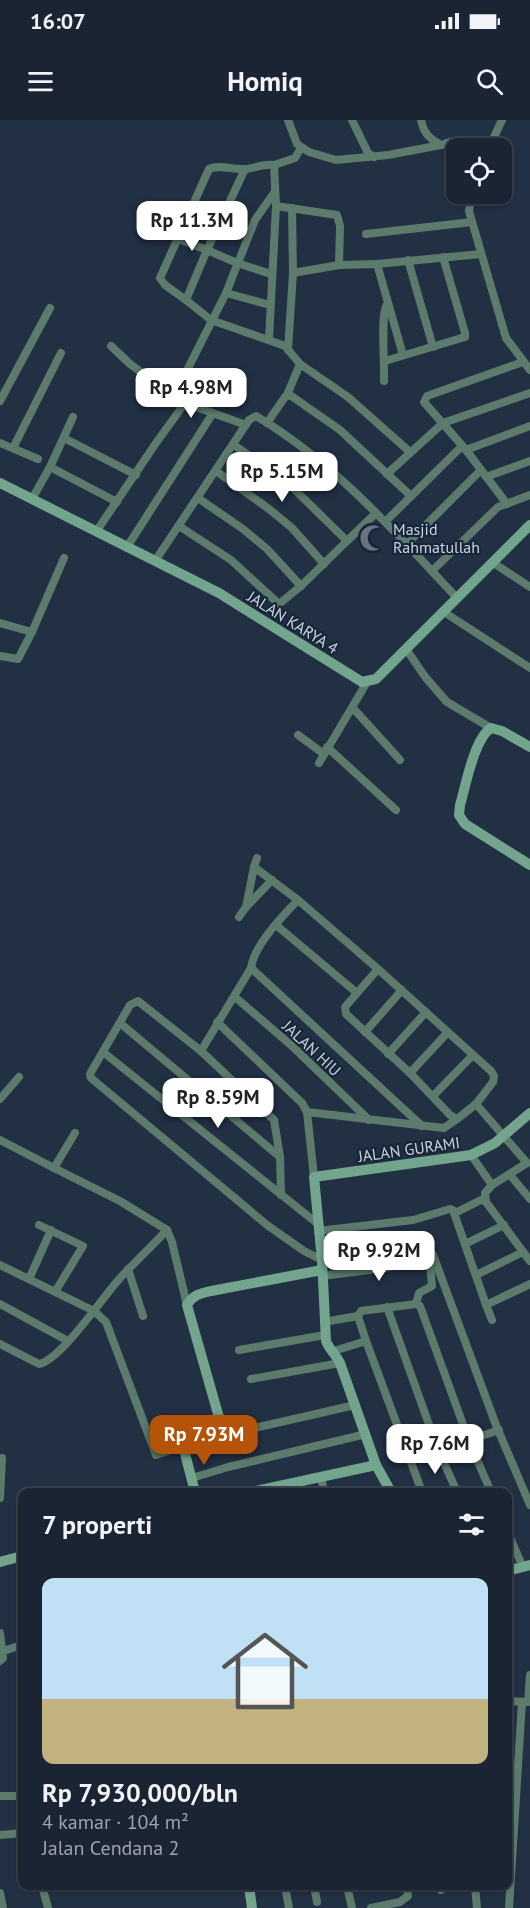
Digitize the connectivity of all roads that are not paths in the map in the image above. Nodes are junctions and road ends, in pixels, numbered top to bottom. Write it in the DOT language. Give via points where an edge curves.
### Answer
graph roads {
  1 [pos="288,120"];
  2 [pos="352,120"];
  3 [pos="421,120"];
  4 [pos="502,120"];
  5 [pos="494,138"];
  6 [pos="446,143"];
  7 [pos="441,145"];
  8 [pos="301,148"];
  9 [pos="374,157"];
  10 [pos="274,165"];
  11 [pos="245,170"];
  12 [pos="274,193"];
  13 [pos="470,204"];
  14 [pos="276,206"];
  15 [pos="292,208"];
  16 [pos="472,222"];
  17 [pos="366,234"];
  18 [pos="176,238"];
  19 [pos="207,250"];
  20 [pos="481,254"];
  21 [pos="443,257"];
  22 [pos="408,260"];
  23 [pos="237,262"];
  24 [pos="377,264"];
  25 [pos="339,265"];
  26 [pos="293,273"];
  27 [pos="272,274"];
  28 [pos="226,293"];
  29 [pos="186,300"];
  30 [pos="387,304"];
  31 [pos="270,305"];
  32 [pos="50,308"];
  33 [pos="211,321"];
  34 [pos="269,339"];
  35 [pos="111,346"];
  36 [pos="433,347"];
  37 [pos="288,350"];
  38 [pos="61,353"];
  39 [pos="403,355"];
  40 [pos="385,361"];
  41 [pos="523,362"];
  42 [pos="300,364"];
  43 [pos="530,370"];
  44 [pos="384,381"];
  45 [pos="10,382"];
  46 [pos="0,389"];
  47 [pos="530,393"];
  48 [pos="287,395"];
  49 [pos="174,396"];
  50 [pos="0,401"];
  51 [pos="185,403"];
  52 [pos="213,413"];
  53 [pos="74,417"];
  54 [pos="267,423"];
  55 [pos="443,423"];
  56 [pos="246,425"];
  57 [pos="530,426"];
  58 [pos="64,438"];
  59 [pos="0,443"];
  60 [pos="234,446"];
  61 [pos="13,448"];
  62 [pos="464,448"];
  63 [pos="410,452"];
  64 [pos="38,459"];
  65 [pos="530,461"];
  66 [pos="50,467"];
  67 [pos="216,471"];
  68 [pos="387,474"];
  69 [pos="483,474"];
  70 [pos="136,475"];
  71 [pos="0,483"];
  72 [pos="530,495"];
  73 [pos="411,496"];
  74 [pos="198,498"];
  75 [pos="32,499"];
  76 [pos="117,502"];
  77 [pos="507,504"];
  78 [pos="375,513"];
  79 [pos="385,522"];
  80 [pos="530,525"];
  81 [pos="179,526"];
  82 [pos="96,532"];
  83 [pos="347,541"];
  84 [pos="407,544"];
  85 [pos="127,547"];
  86 [pos="64,558"];
  87 [pos="156,561"];
  88 [pos="492,562"];
  89 [pos="324,564"];
  90 [pos="432,572"];
  91 [pos="301,586"];
  92 [pos="530,588"];
  93 [pos="457,598"];
  94 [pos="444,612"];
  95 [pos="0,622"];
  96 [pos="32,632"];
  97 [pos="406,649"];
  98 [pos="0,656"];
  99 [pos="530,668"];
  100 [pos="367,682"];
  101 [pos="353,708"];
  102 [pos="491,728"];
  103 [pos="298,735"];
  104 [pos="530,747"];
  105 [pos="326,751"];
  106 [pos="400,760"];
  107 [pos="319,763"];
  108 [pos="396,810"];
  109 [pos="257,858"];
  110 [pos="530,865"];
  111 [pos="254,867"];
  112 [pos="272,880"];
  113 [pos="298,900"];
  114 [pos="246,907"];
  115 [pos="239,917"];
  116 [pos="276,925"];
  117 [pos="251,968"];
  118 [pos="378,969"];
  119 [pos="402,990"];
  120 [pos="357,993"];
  121 [pos="235,997"];
  122 [pos="426,1012"];
  123 [pos="218,1022"];
  124 [pos="120,1023"];
  125 [pos="365,1032"];
  126 [pos="448,1032"];
  127 [pos="103,1052"];
  128 [pos="201,1052"];
  129 [pos="388,1054"];
  130 [pos="473,1055"];
  131 [pos="410,1073"];
  132 [pos="20,1077"];
  133 [pos="433,1096"];
  134 [pos="0,1099"];
  135 [pos="476,1104"];
  136 [pos="307,1112"];
  137 [pos="530,1113"];
  138 [pos="457,1119"];
  139 [pos="369,1120"];
  140 [pos="422,1126"];
  141 [pos="75,1133"];
  142 [pos="505,1135"];
  143 [pos="0,1140"];
  144 [pos="471,1155"];
  145 [pos="280,1157"];
  146 [pos="529,1162"];
  147 [pos="54,1168"];
  148 [pos="510,1175"];
  149 [pos="314,1177"];
  150 [pos="492,1185"];
  151 [pos="281,1195"];
  152 [pos="485,1198"];
  153 [pos="530,1199"];
  154 [pos="455,1213"];
  155 [pos="504,1225"];
  156 [pos="39,1226"];
  157 [pos="318,1228"];
  158 [pos="51,1230"];
  159 [pos="167,1230"];
  160 [pos="465,1244"];
  161 [pos="429,1252"];
  162 [pos="523,1252"];
  163 [pos="530,1261"];
  164 [pos="0,1265"];
  165 [pos="128,1269"];
  166 [pos="322,1269"];
  167 [pos="476,1275"];
  168 [pos="29,1279"];
  169 [pos="530,1284"];
  170 [pos="55,1292"];
  171 [pos="0,1304"];
  172 [pos="416,1304"];
  173 [pos="187,1305"];
  174 [pos="486,1305"];
  175 [pos="387,1307"];
  176 [pos="94,1311"];
  177 [pos="143,1316"];
  178 [pos="358,1316"];
  179 [pos="492,1320"];
  180 [pos="324,1322"];
  181 [pos="325,1335"];
  182 [pos="68,1341"];
  183 [pos="366,1341"];
  184 [pos="0,1344"];
  185 [pos="239,1350"];
  186 [pos="334,1351"];
  187 [pos="340,1363"];
  188 [pos="251,1379"];
  189 [pos="355,1405"];
  190 [pos="499,1431"];
  191 [pos="366,1434"];
  192 [pos="224,1435"];
  193 [pos="469,1441"];
  194 [pos="183,1446"];
  195 [pos="437,1447"];
  196 [pos="409,1457"];
  197 [pos="2,1458"];
  198 [pos="376,1465"];
  199 [pos="321,1477"];
  200 [pos="192,1478"];
  201 [pos="194,1488"];
  202 [pos="270,1488"];
  203 [pos="323,1488"];
  204 [pos="389,1488"];
  205 [pos="421,1488"];
  206 [pos="455,1488"];
  207 [pos="489,1488"];
  208 [pos="0,1498"];
  209 [pos="530,1505"];
  210 [pos="512,1540"];
  211 [pos="18,1557"];
  212 [pos="0,1562"];
  213 [pos="526,1566"];
  214 [pos="0,1634"];
  215 [pos="18,1646"];
  216 [pos="3,1651"];
  217 [pos="0,1661"];
  218 [pos="530,1675"];
  219 [pos="526,1702"];
  220 [pos="0,1796"];
  221 [pos="17,1796"];
  222 [pos="18,1833"];
  223 [pos="0,1834"];
  224 [pos="512,1872"];
  225 [pos="43,1890"];
  226 [pos="250,1890"];
  227 [pos="286,1890"];
  228 [pos="315,1890"];
  229 [pos="348,1890"];
  230 [pos="407,1890"];
  231 [pos="475,1890"];
  232 [pos="510,1890"];
  233 [pos="0,1893"];
  234 [pos="317,1902"];
  235 [pos="3,1908"];
  236 [pos="48,1908"];
  237 [pos="252,1908"];
  238 [pos="289,1908"];
  239 [pos="352,1908"];
  240 [pos="371,1908"];
  241 [pos="477,1908"];
  242 [pos="509,1908"];
  1 -- 8 [label="street" via="293,138"];
  2 -- 9 [label="street" via="368,153"];
  3 -- 7 [label="street" via="424,132"];
  4 -- 5 [label="street"];
  6 -- 7 [label="street"];
  7 -- 9 [label="street"];
  8 -- 9 [label="street" via="336,160"];
  8 -- 10 [label="street" via="291,160"];
  10 -- 11 [label="street"];
  10 -- 12 [label="street"];
  11 -- 18 [label="street" via="216,166 208,169"];
  11 -- 19 [label="street"];
  12 -- 14 [label="street"];
  12 -- 23 [label="street" via="255,219"];
  13 -- 16 [label="street"];
  14 -- 15 [label="street"];
  14 -- 27 [label="street"];
  15 -- 25 [label="street" via="337,215"];
  15 -- 26 [label="street"];
  16 -- 17 [label="street"];
  16 -- 20 [label="street"];
  18 -- 19 [label="street"];
  18 -- 29 [label="street" via="160,278"];
  19 -- 23 [label="street"];
  19 -- 29 [label="street"];
  20 -- 21 [label="street"];
  20 -- 41 [label="street" via="506,338"];
  21 -- 22 [label="street"];
  21 -- 36 [label="street" via="465,337"];
  22 -- 24 [label="street"];
  22 -- 36 [label="street"];
  23 -- 27 [label="street"];
  23 -- 28 [label="street"];
  24 -- 25 [label="street"];
  24 -- 30 [label="street"];
  25 -- 26 [label="street"];
  26 -- 37 [label="street"];
  27 -- 31 [label="street"];
  28 -- 31 [label="street"];
  28 -- 33 [label="street"];
  29 -- 33 [label="street"];
  30 -- 39 [label="street"];
  30 -- 40 [label="street" via="383,322"];
  31 -- 34 [label="street"];
  32 -- 45 [label="street"];
  33 -- 34 [label="street"];
  33 -- 49 [label="street"];
  34 -- 37 [label="street"];
  35 -- 49 [label="street"];
  36 -- 39 [label="street"];
  37 -- 42 [label="street"];
  38 -- 61 [label="street"];
  39 -- 40 [label="street"];
  40 -- 44 [label="street"];
  41 -- 43 [label="street"];
  41 -- 55 [label="street" via="427,396 424,402"];
  42 -- 48 [label="street"];
  42 -- 63 [label="street" via="348,397"];
  45 -- 46 [label="street"];
  45 -- 50 [label="street"];
  47 -- 55 [label="street"];
  48 -- 54 [label="street"];
  48 -- 68 [label="street" via="340,430"];
  49 -- 51 [label="street"];
  51 -- 52 [label="street"];
  51 -- 70 [label="street"];
  52 -- 56 [label="street"];
  52 -- 85 [label="street"];
  53 -- 58 [label="street"];
  54 -- 56 [label="street" via="254,416"];
  54 -- 78 [label="street" via="330,470"];
  55 -- 62 [label="street"];
  55 -- 63 [label="street"];
  56 -- 60 [label="street"];
  57 -- 62 [label="street"];
  58 -- 66 [label="street"];
  58 -- 70 [label="street"];
  59 -- 61 [label="street"];
  60 -- 67 [label="street"];
  60 -- 83 [label="street" via="287,482"];
  61 -- 64 [label="street"];
  62 -- 69 [label="street"];
  62 -- 73 [label="street"];
  63 -- 68 [label="street"];
  65 -- 69 [label="street"];
  66 -- 75 [label="street"];
  66 -- 76 [label="street"];
  67 -- 74 [label="street"];
  67 -- 89 [label="street" via="292,528"];
  68 -- 73 [label="street"];
  69 -- 77 [label="street"];
  69 -- 84 [label="street"];
  70 -- 76 [label="street"];
  71 -- 75 [label="street, JALAN KARYA 4"];
  72 -- 77 [label="street"];
  73 -- 79 [label="street"];
  74 -- 81 [label="street"];
  74 -- 91 [label="street" via="267,549"];
  75 -- 82 [label="street, JALAN KARYA 4"];
  76 -- 82 [label="street"];
  77 -- 90 [label="street" via="498,507"];
  78 -- 79 [label="street"];
  78 -- 83 [label="street"];
  79 -- 84 [label="street"];
  80 -- 88 [label="street"];
  81 -- 87 [label="street"];
  81 -- 91 [label="street" via="231,560 279,604"];
  82 -- 85 [label="street, JALAN KARYA 4"];
  83 -- 89 [label="street"];
  84 -- 90 [label="street"];
  85 -- 87 [label="street, JALAN KARYA 4"];
  86 -- 96 [label="street"];
  87 -- 100 [label="street, JALAN KARYA 4" via="219,593 354,678"];
  88 -- 92 [label="street"];
  88 -- 93 [label="street"];
  89 -- 91 [label="street"];
  90 -- 93 [label="street"];
  93 -- 94 [label="street"];
  94 -- 97 [label="street"];
  94 -- 99 [label="street"];
  95 -- 96 [label="street"];
  96 -- 98 [label="street" via="18,659"];
  97 -- 100 [label="street" via="376,679"];
  97 -- 102 [label="street" via="447,702"];
  100 -- 101 [label="street"];
  101 -- 105 [label="street"];
  101 -- 106 [label="street"];
  102 -- 104 [label="street"];
  102 -- 110 [label="street" via="484,732 477,748 459,815 465,824"];
  103 -- 105 [label="street"];
  105 -- 107 [label="street"];
  105 -- 108 [label="street"];
  109 -- 111 [label="street"];
  111 -- 112 [label="street"];
  111 -- 114 [label="street"];
  112 -- 113 [label="street"];
  112 -- 114 [label="street"];
  113 -- 116 [label="street"];
  113 -- 118 [label="street"];
  114 -- 115 [label="street"];
  116 -- 117 [label="street" via="252,959"];
  116 -- 120 [label="street"];
  117 -- 121 [label="street"];
  117 -- 140 [label="street"];
  118 -- 119 [label="street"];
  118 -- 120 [label="street"];
  119 -- 122 [label="street"];
  119 -- 125 [label="street"];
  120 -- 125 [label="street" via="345,1011"];
  121 -- 123 [label="street"];
  121 -- 139 [label="street, JALAN HIU"];
  122 -- 126 [label="street"];
  122 -- 129 [label="street"];
  123 -- 128 [label="street"];
  123 -- 136 [label="street"];
  124 -- 127 [label="street"];
  124 -- 128 [label="street" via="130,1005 138,1001"];
  124 -- 145 [label="street"];
  125 -- 129 [label="street"];
  126 -- 130 [label="street"];
  126 -- 131 [label="street"];
  127 -- 151 [label="street"];
  127 -- 166 [label="street" via="90,1074 96,1084"];
  128 -- 145 [label="street" via="274,1120"];
  129 -- 131 [label="street"];
  130 -- 133 [label="street"];
  130 -- 135 [label="street" via="494,1076"];
  131 -- 133 [label="street"];
  132 -- 134 [label="street"];
  133 -- 138 [label="street"];
  135 -- 138 [label="street"];
  135 -- 142 [label="street"];
  136 -- 139 [label="street"];
  136 -- 149 [label="street"];
  137 -- 142 [label="street, JALAN GURAMI"];
  138 -- 140 [label="street" via="444,1128"];
  139 -- 140 [label="street"];
  141 -- 147 [label="street"];
  142 -- 144 [label="street, JALAN GURAMI"];
  142 -- 146 [label="street"];
  143 -- 147 [label="street"];
  144 -- 149 [label="street, JALAN GURAMI"];
  144 -- 150 [label="street"];
  145 -- 151 [label="street"];
  146 -- 148 [label="street"];
  147 -- 159 [label="street"];
  148 -- 150 [label="street"];
  148 -- 153 [label="street"];
  149 -- 157 [label="street"];
  150 -- 152 [label="street"];
  151 -- 157 [label="street"];
  152 -- 154 [label="street"];
  152 -- 155 [label="street"];
  154 -- 157 [label="street" via="450,1209 413,1220"];
  154 -- 160 [label="street"];
  155 -- 160 [label="street"];
  155 -- 162 [label="street"];
  156 -- 158 [label="street"];
  157 -- 166 [label="street"];
  158 -- 168 [label="street"];
  158 -- 170 [label="street" via="83,1246"];
  159 -- 165 [label="street"];
  159 -- 173 [label="street"];
  160 -- 167 [label="street"];
  161 -- 166 [label="street" via="404,1257 386,1268"];
  161 -- 172 [label="street" via="432,1286 419,1293"];
  161 -- 190 [label="street" via="434,1255"];
  162 -- 163 [label="street"];
  162 -- 167 [label="street"];
  164 -- 168 [label="street"];
  165 -- 176 [label="street"];
  165 -- 177 [label="street"];
  166 -- 173 [label="street" via="199,1294"];
  166 -- 180 [label="street"];
  167 -- 174 [label="street"];
  168 -- 170 [label="street"];
  169 -- 174 [label="street"];
  170 -- 176 [label="street"];
  171 -- 182 [label="street"];
  172 -- 175 [label="street"];
  172 -- 193 [label="street" via="420,1306"];
  173 -- 192 [label="street"];
  174 -- 179 [label="street"];
  175 -- 178 [label="street" via="361,1311"];
  175 -- 195 [label="street"];
  176 -- 182 [label="street"];
  176 -- 194 [label="street" via="106,1322 156,1455"];
  178 -- 180 [label="street"];
  178 -- 183 [label="street"];
  180 -- 181 [label="street"];
  181 -- 185 [label="street"];
  181 -- 186 [label="street"];
  182 -- 184 [label="street" via="42,1364"];
  183 -- 186 [label="street"];
  183 -- 196 [label="street"];
  186 -- 187 [label="street"];
  187 -- 188 [label="street"];
  187 -- 189 [label="street"];
  189 -- 191 [label="street"];
  189 -- 192 [label="street"];
  190 -- 193 [label="street"];
  190 -- 209 [label="street"];
  191 -- 198 [label="street"];
  191 -- 200 [label="street"];
  192 -- 194 [label="street"];
  193 -- 195 [label="street"];
  193 -- 207 [label="street"];
  194 -- 200 [label="street"];
  195 -- 196 [label="street"];
  195 -- 206 [label="street"];
  196 -- 205 [label="street"];
  197 -- 208 [label="street"];
  198 -- 199 [label="street"];
  198 -- 204 [label="street"];
  199 -- 202 [label="street"];
  199 -- 203 [label="street"];
  200 -- 201 [label="street"];
  210 -- 213 [label="street"];
  211 -- 212 [label="street"];
  214 -- 216 [label="street"];
  215 -- 216 [label="street"];
  216 -- 217 [label="street"];
  218 -- 219 [label="street"];
  219 -- 224 [label="street"];
  220 -- 221 [label="street"];
  222 -- 223 [label="street"];
  225 -- 236 [label="street"];
  226 -- 237 [label="street"];
  227 -- 238 [label="street"];
  228 -- 234 [label="street"];
  229 -- 239 [label="street"];
  230 -- 240 [label="street" via="404,1901"];
  231 -- 241 [label="street"];
  232 -- 242 [label="street"];
  233 -- 235 [label="street"];
}
